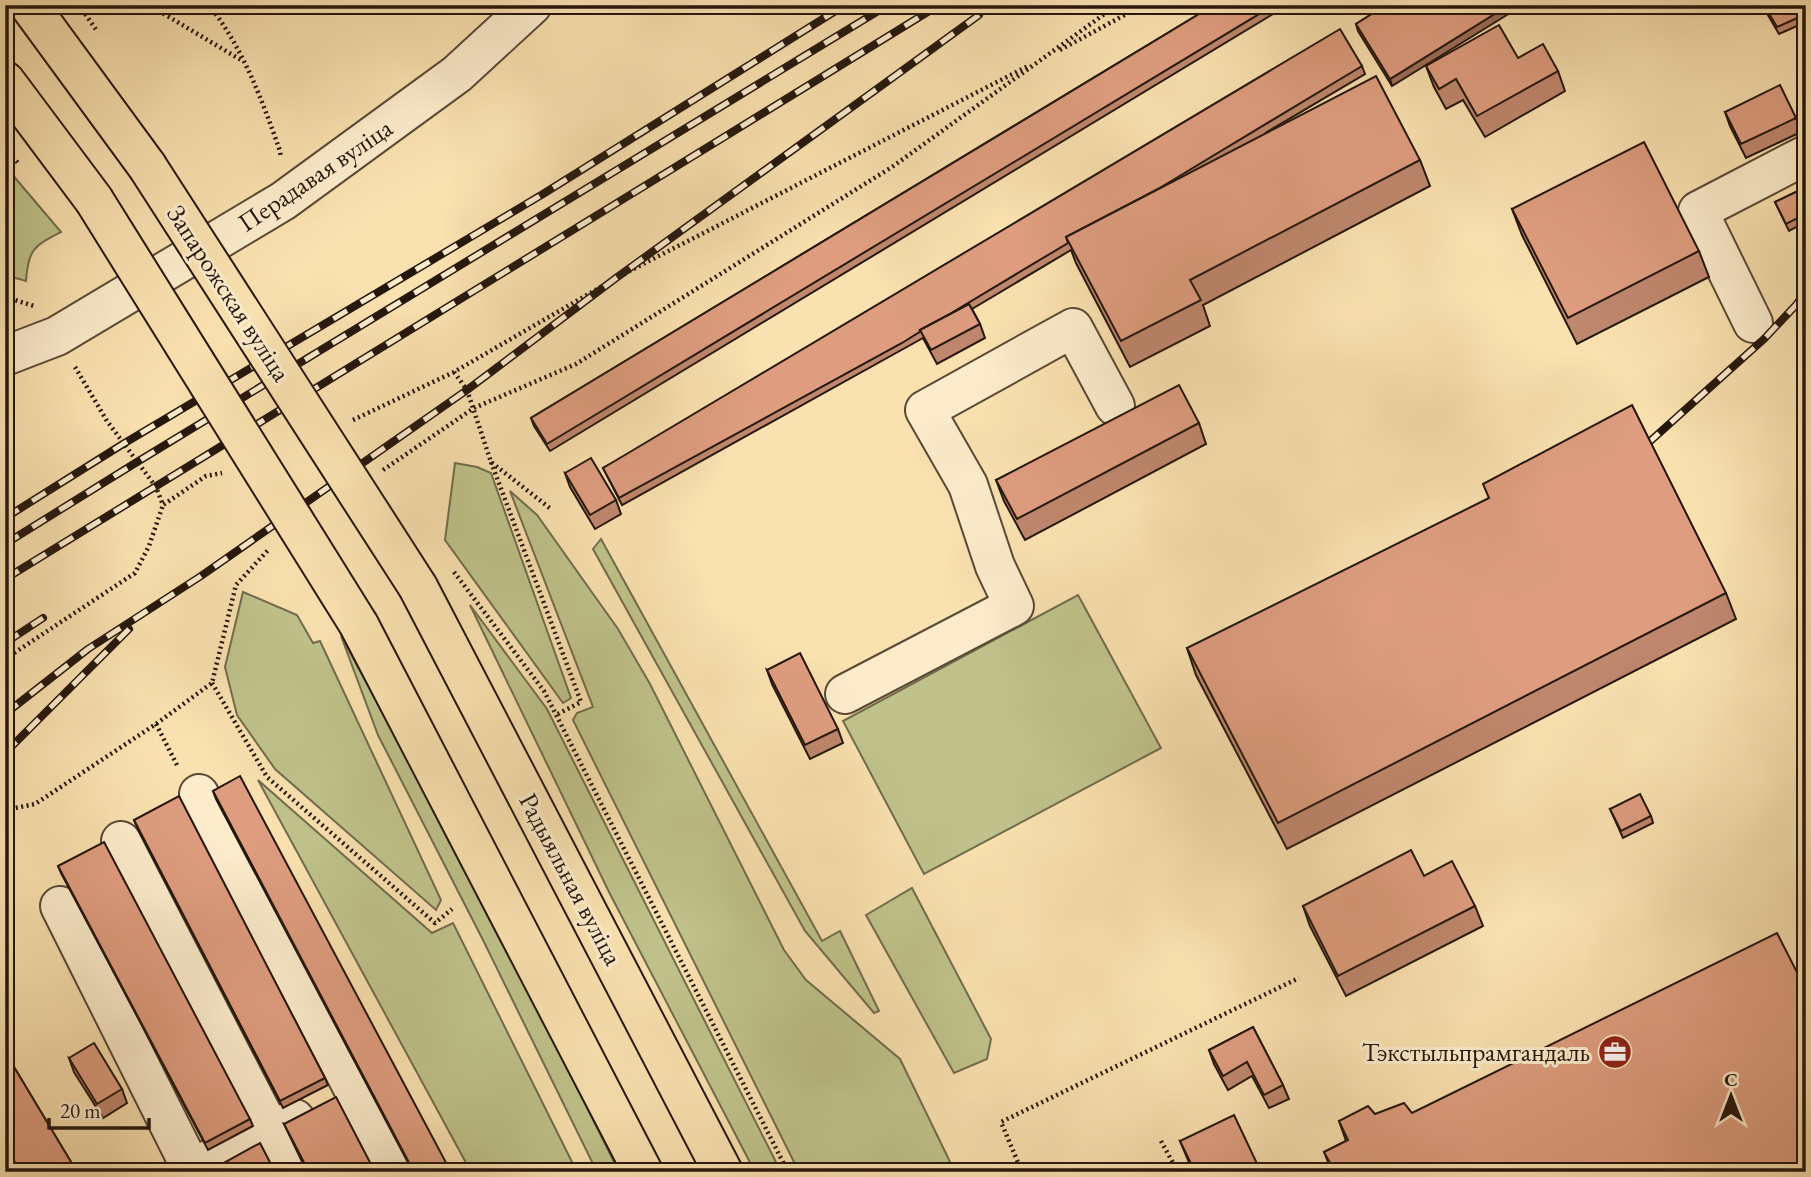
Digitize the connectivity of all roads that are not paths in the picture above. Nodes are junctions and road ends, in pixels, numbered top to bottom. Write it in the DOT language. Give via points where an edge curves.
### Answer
graph roads {
  1 [pos="29,5"];
  2 [pos="532,5"];
  3 [pos="5,81"];
  4 [pos="1806,155"];
  5 [pos="1753,323"];
  6 [pos="5,356"];
  7 [pos="1115,406"];
  8 [pos="418,587"];
  9 [pos="845,694"];
  10 [pos="199,794"];
  11 [pos="121,841"];
  12 [pos="60,906"];
  13 [pos="355,1090"];
  14 [pos="271,1131"];
  15 [pos="187,1170"];
  16 [pos="292,1172"];
  17 [pos="397,1172"];
  18 [pos="643,1172"];
  19 [pos="723,1172"];
  1 -- 8 [label="main road, Запарожская вуліца, bridge" via="147,166"];
  2 -- 6 [label="street, Перадавая вуліца" via="457,74 283,201 57,337"];
  3 -- 18 [label="main road, bridge" via="94,200 359,625"];
  4 -- 5 [label="street" via="1698,211"];
  7 -- 9 [label="street" via="1073,328 925,410 968,485 995,566 1014,606"];
  8 -- 19 [label="main road, Радыяльная вуліца"];
  10 -- 13 [label="street"];
  11 -- 14 [label="street"];
  12 -- 15 [label="street"];
  13 -- 14 [label="street"];
  13 -- 17 [label="street"];
  14 -- 15 [label="street"];
  14 -- 16 [label="street"];
}
